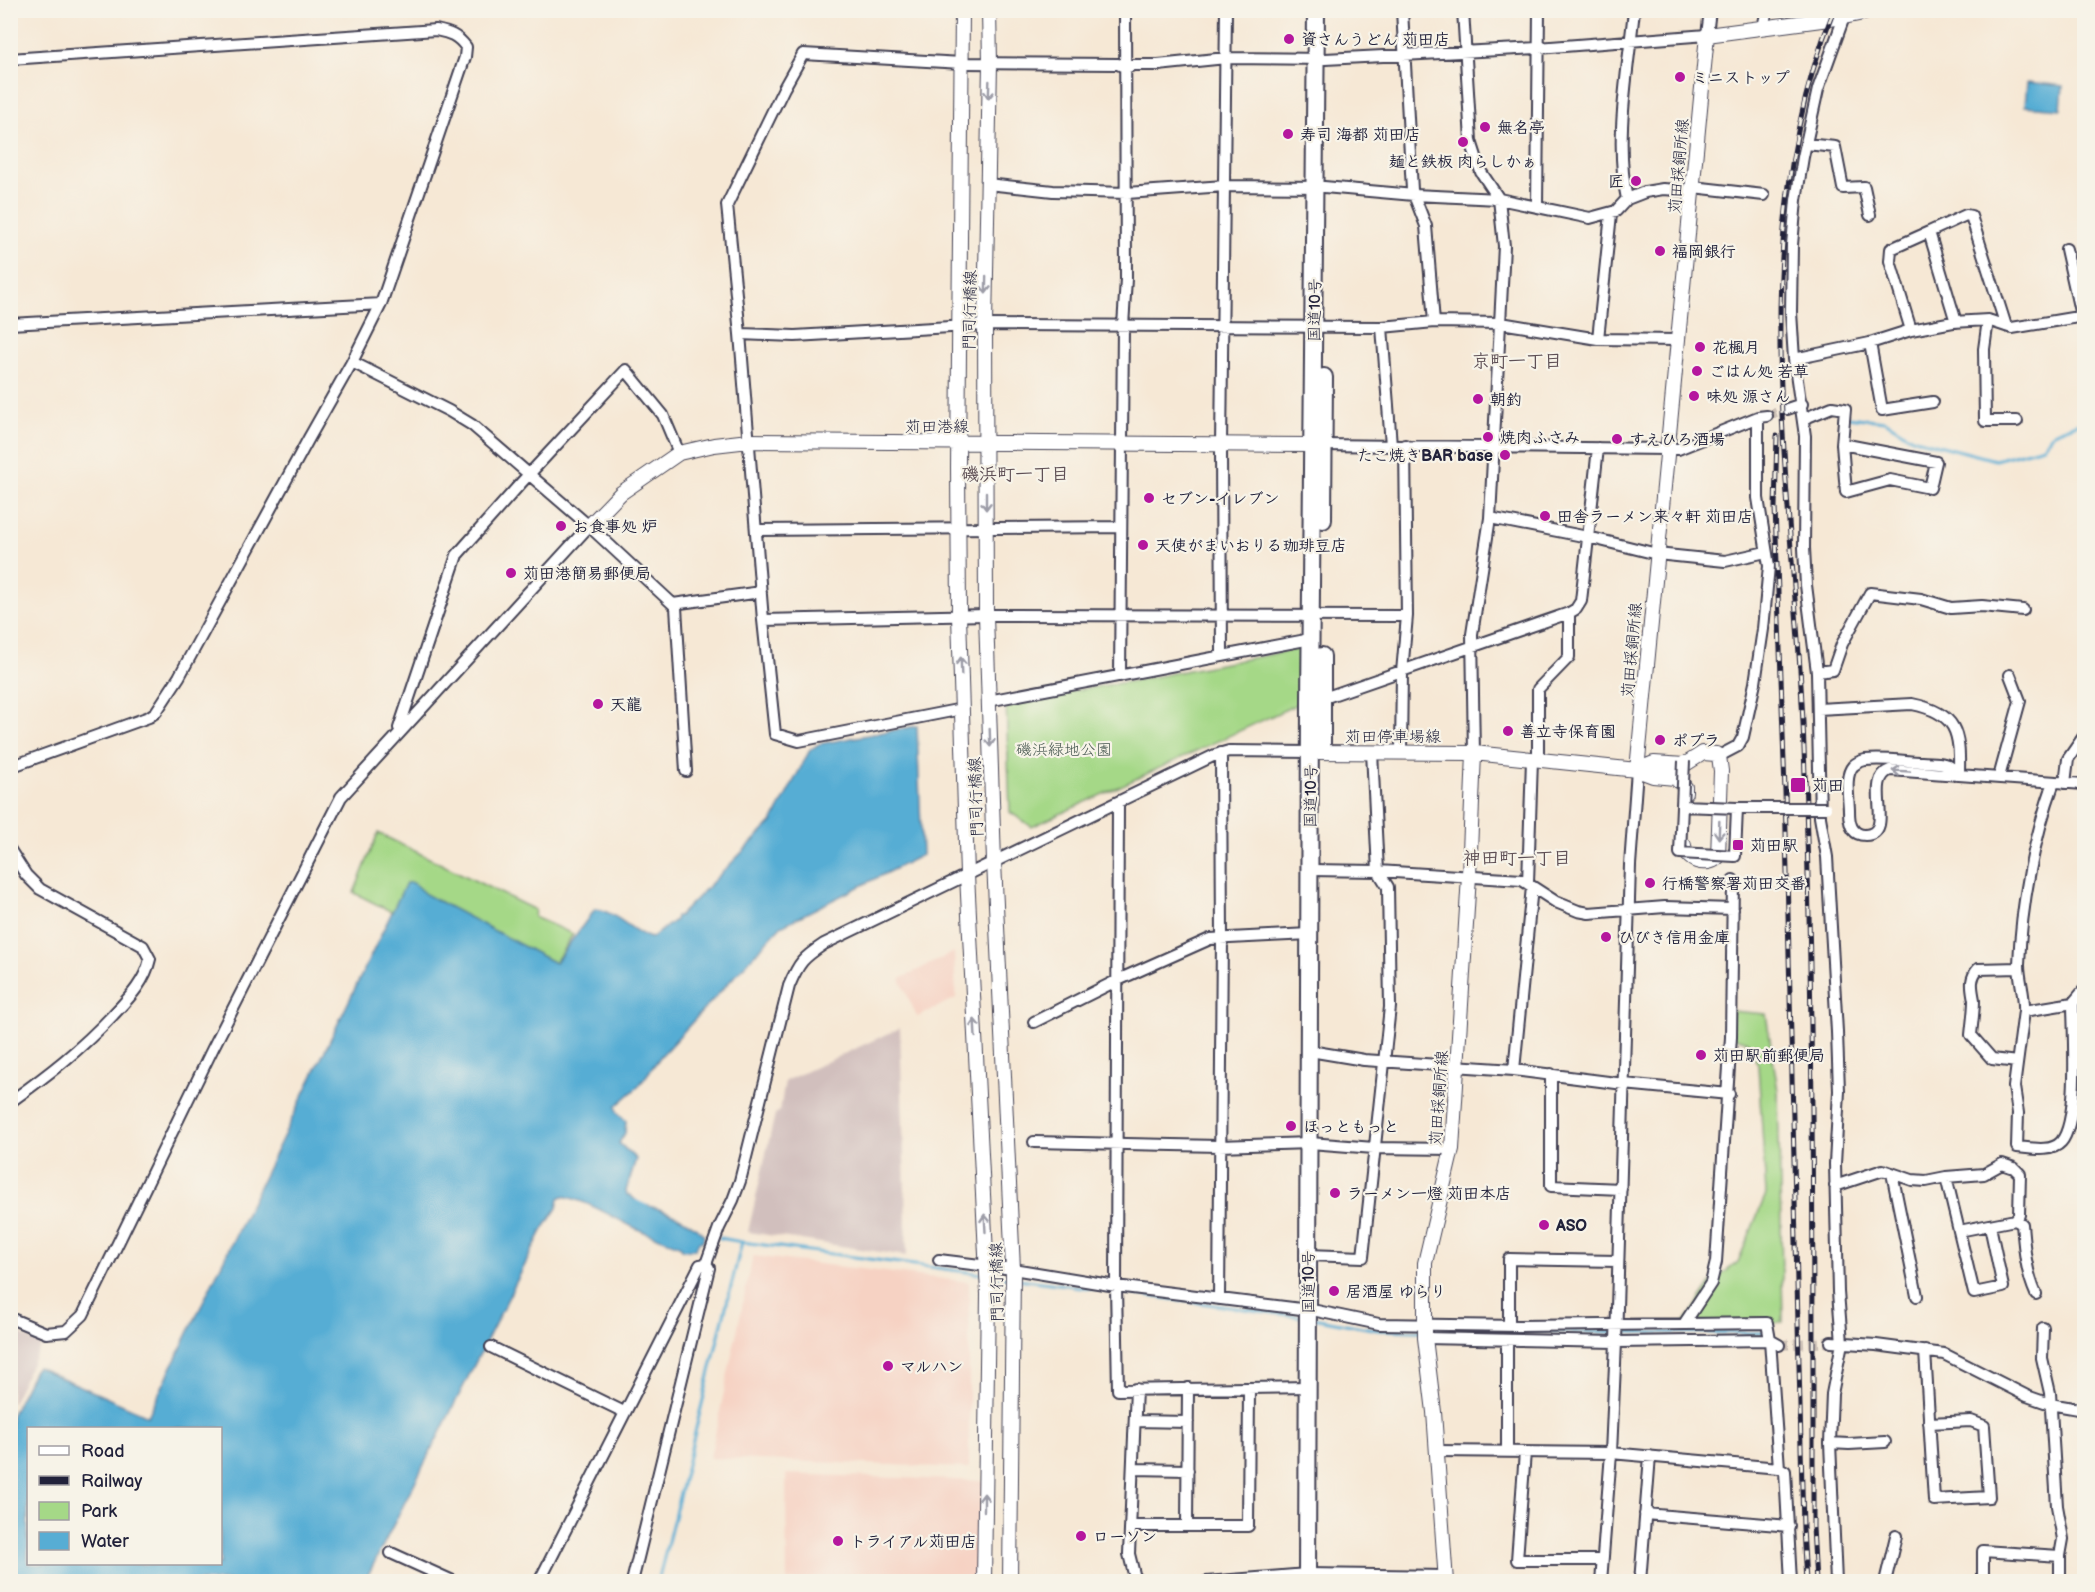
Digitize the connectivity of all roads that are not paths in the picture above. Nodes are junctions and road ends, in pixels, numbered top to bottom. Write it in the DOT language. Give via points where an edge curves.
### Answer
graph roads {
  1 [pos="962,10"];
  2 [pos="989,10"];
  3 [pos="1125,10"];
  4 [pos="1226,10"];
  5 [pos="1317,10"];
  6 [pos="1325,10"];
  7 [pos="1401,10"];
  8 [pos="1463,10"];
  9 [pos="1539,10"];
  10 [pos="1634,10"];
  11 [pos="1710,10"];
  12 [pos="1767,10"];
  13 [pos="1878,10"];
  14 [pos="1851,14"];
  15 [pos="1763,27"];
  16 [pos="1707,35"];
  17 [pos="1631,41"];
  18 [pos="1538,48"];
  19 [pos="1466,51"];
  20 [pos="1405,55"];
  21 [pos="1226,58"];
  22 [pos="10,59"];
  23 [pos="1321,59"];
  24 [pos="962,63"];
  25 [pos="990,63"];
  26 [pos="1126,68"];
  27 [pos="1806,144"];
  28 [pos="987,184"];
  29 [pos="1224,186"];
  30 [pos="1320,187"];
  31 [pos="1693,189"];
  32 [pos="1127,193"];
  33 [pos="1414,195"];
  34 [pos="1764,195"];
  35 [pos="1499,199"];
  36 [pos="1627,199"];
  37 [pos="1538,206"];
  38 [pos="1611,214"];
  39 [pos="1870,215"];
  40 [pos="1929,232"];
  41 [pos="2067,249"];
  42 [pos="381,304"];
  43 [pos="2083,316"];
  44 [pos="1988,320"];
  45 [pos="1434,322"];
  46 [pos="1956,322"];
  47 [pos="1502,323"];
  48 [pos="10,324"];
  49 [pos="985,326"];
  50 [pos="1123,326"];
  51 [pos="2006,326"];
  52 [pos="959,327"];
  53 [pos="1223,327"];
  54 [pos="1382,327"];
  55 [pos="1319,328"];
  56 [pos="1911,330"];
  57 [pos="740,334"];
  58 [pos="1598,339"];
  59 [pos="1677,340"];
  60 [pos="1870,343"];
  61 [pos="1794,359"];
  62 [pos="352,363"];
  63 [pos="1933,402"];
  64 [pos="1802,404"];
  65 [pos="1787,409"];
  66 [pos="1803,419"];
  67 [pos="2017,421"];
  68 [pos="749,441"];
  69 [pos="958,442"];
  70 [pos="986,443"];
  71 [pos="1123,444"];
  72 [pos="1842,444"];
  73 [pos="1318,445"];
  74 [pos="1391,445"];
  75 [pos="1405,445"];
  76 [pos="1221,446"];
  77 [pos="1495,446"];
  78 [pos="1598,448"];
  79 [pos="1668,449"];
  80 [pos="679,453"];
  81 [pos="531,474"];
  82 [pos="1490,518"];
  83 [pos="589,526"];
  84 [pos="958,527"];
  85 [pos="986,527"];
  86 [pos="1122,527"];
  87 [pos="756,530"];
  88 [pos="1588,537"];
  89 [pos="1766,552"];
  90 [pos="1657,554"];
  91 [pos="761,592"];
  92 [pos="673,604"];
  93 [pos="2023,610"];
  94 [pos="1569,614"];
  95 [pos="960,615"];
  96 [pos="986,615"];
  97 [pos="1121,615"];
  98 [pos="1407,616"];
  99 [pos="1222,617"];
  100 [pos="1317,617"];
  101 [pos="763,620"];
  102 [pos="1311,639"];
  103 [pos="1473,647"];
  104 [pos="1222,656"];
  105 [pos="1402,672"];
  106 [pos="1817,672"];
  107 [pos="2010,675"];
  108 [pos="1120,676"];
  109 [pos="1316,700"];
  110 [pos="988,701"];
  111 [pos="962,709"];
  112 [pos="1818,709"];
  113 [pos="397,735"];
  114 [pos="2085,736"];
  115 [pos="1316,752"];
  116 [pos="1372,752"];
  117 [pos="1401,752"];
  118 [pos="1221,753"];
  119 [pos="1474,753"];
  120 [pos="1719,756"];
  121 [pos="1535,759"];
  122 [pos="1684,761"];
  123 [pos="10,767"];
  124 [pos="1637,770"];
  125 [pos="686,771"];
  126 [pos="1959,774"];
  127 [pos="1999,777"];
  128 [pos="2060,782"];
  129 [pos="2085,784"];
  130 [pos="1118,802"];
  131 [pos="1682,806"];
  132 [pos="1737,808"];
  133 [pos="1826,808"];
  134 [pos="10,850"];
  135 [pos="994,862"];
  136 [pos="1315,870"];
  137 [pos="1378,871"];
  138 [pos="967,875"];
  139 [pos="1469,876"];
  140 [pos="1733,880"];
  141 [pos="1530,885"];
  142 [pos="1732,909"];
  143 [pos="1629,910"];
  144 [pos="1310,934"];
  145 [pos="1222,938"];
  146 [pos="2019,968"];
  147 [pos="1118,980"];
  148 [pos="2085,990"];
  149 [pos="2073,1003"];
  150 [pos="2024,1011"];
  151 [pos="1034,1022"];
  152 [pos="1314,1052"];
  153 [pos="1385,1062"];
  154 [pos="2017,1062"];
  155 [pos="1457,1067"];
  156 [pos="1514,1070"];
  157 [pos="1551,1074"];
  158 [pos="1624,1084"];
  159 [pos="1729,1094"];
  160 [pos="10,1102"];
  161 [pos="1034,1142"];
  162 [pos="1314,1143"];
  163 [pos="1118,1144"];
  164 [pos="1220,1146"];
  165 [pos="1374,1148"];
  166 [pos="1452,1149"];
  167 [pos="1892,1173"];
  168 [pos="1946,1177"];
  169 [pos="1835,1186"];
  170 [pos="1620,1190"];
  171 [pos="2015,1220"];
  172 [pos="1989,1226"];
  173 [pos="1959,1231"];
  174 [pos="1313,1255"];
  175 [pos="939,1260"];
  176 [pos="1618,1261"];
  177 [pos="706,1264"];
  178 [pos="987,1266"];
  179 [pos="1013,1269"];
  180 [pos="1116,1286"];
  181 [pos="2036,1294"];
  182 [pos="1917,1296"];
  183 [pos="1219,1299"];
  184 [pos="1312,1311"];
  185 [pos="10,1318"];
  186 [pos="1425,1323"];
  187 [pos="1616,1324"];
  188 [pos="1684,1324"];
  189 [pos="1509,1326"];
  190 [pos="2043,1328"];
  191 [pos="1425,1338"];
  192 [pos="1507,1340"];
  193 [pos="1616,1342"];
  194 [pos="1775,1342"];
  195 [pos="1837,1343"];
  196 [pos="491,1347"];
  197 [pos="1925,1351"];
  198 [pos="1309,1387"];
  199 [pos="1188,1388"];
  200 [pos="1249,1388"];
  201 [pos="1136,1389"];
  202 [pos="2050,1404"];
  203 [pos="2085,1410"];
  204 [pos="624,1412"];
  205 [pos="1135,1421"];
  206 [pos="1188,1422"];
  207 [pos="1929,1423"];
  208 [pos="1885,1442"];
  209 [pos="1830,1443"];
  210 [pos="1437,1451"];
  211 [pos="1507,1452"];
  212 [pos="1525,1452"];
  213 [pos="1611,1453"];
  214 [pos="1650,1456"];
  215 [pos="1779,1468"];
  216 [pos="1133,1469"];
  217 [pos="1188,1470"];
  218 [pos="1645,1514"];
  219 [pos="1131,1526"];
  220 [pos="1187,1526"];
  221 [pos="1789,1526"];
  222 [pos="1896,1536"];
  223 [pos="392,1553"];
  224 [pos="2060,1556"];
  225 [pos="1602,1560"];
  226 [pos="1312,1578"];
  227 [pos="1446,1579"];
  228 [pos="455,1581"];
  229 [pos="539,1581"];
  230 [pos="632,1581"];
  231 [pos="984,1581"];
  232 [pos="1010,1581"];
  233 [pos="1136,1581"];
  234 [pos="1206,1581"];
  235 [pos="1601,1581"];
  236 [pos="1640,1581"];
  237 [pos="1791,1581"];
  238 [pos="1836,1581"];
  239 [pos="1885,1581"];
  240 [pos="1983,1581"];
  241 [pos="2060,1581"];
  1 -- 24 [label="main road, 門司行橋線"];
  2 -- 25 [label="main road, 門司行橋線"];
  3 -- 26 [label="street"];
  4 -- 21 [label="street"];
  5 -- 23 [label="highway, 国道10号"];
  6 -- 23 [label="highway, 国道10号"];
  7 -- 20 [label="street"];
  8 -- 19 [label="street"];
  9 -- 18 [label="street"];
  10 -- 17 [label="street"];
  11 -- 16 [label="street"];
  12 -- 15 [label="street"];
  13 -- 14 [label="main road"];
  14 -- 15 [label="main road"];
  14 -- 27 [label="street" via="1818,89"];
  15 -- 16 [label="main road"];
  16 -- 17 [label="street"];
  16 -- 31 [label="main road, 苅田採銅所線"];
  17 -- 18 [label="street"];
  17 -- 36 [label="street" via="1621,146"];
  18 -- 19 [label="street"];
  18 -- 37 [label="street"];
  19 -- 20 [label="street"];
  19 -- 35 [label="street" via="1473,152"];
  20 -- 23 [label="street"];
  20 -- 33 [label="street"];
  21 -- 23 [label="street"];
  21 -- 26 [label="street"];
  21 -- 29 [label="street"];
  22 -- 42 [label="street" via="436,30 451,33 466,47 465,57"];
  23 -- 30 [label="highway, 国道10号"];
  24 -- 25 [label="street"];
  24 -- 52 [label="main road, 門司行橋線"];
  24 -- 57 [label="street" via="803,54 727,205"];
  25 -- 26 [label="street" via="1118,64"];
  25 -- 28 [label="main road, 門司行橋線, one-way"];
  26 -- 32 [label="street"];
  27 -- 39 [label="street" via="1835,147 1843,188 1864,187"];
  27 -- 61 [label="street" via="1792,245"];
  28 -- 32 [label="street"];
  28 -- 49 [label="main road, 門司行橋線, one-way"];
  29 -- 30 [label="street"];
  29 -- 32 [label="street"];
  29 -- 53 [label="street"];
  30 -- 33 [label="street"];
  30 -- 55 [label="highway, 国道10号"];
  31 -- 34 [label="street"];
  31 -- 36 [label="street" via="1653,190"];
  31 -- 59 [label="main road, 苅田採銅所線"];
  32 -- 50 [label="street"];
  33 -- 35 [label="street"];
  33 -- 45 [label="street" via="1426,226"];
  35 -- 37 [label="street"];
  35 -- 47 [label="street" via="1504,246"];
  36 -- 38 [label="street"];
  37 -- 38 [label="street" via="1582,217"];
  38 -- 58 [label="street"];
  40 -- 46 [label="street"];
  40 -- 51 [label="street" via="1971,216"];
  40 -- 56 [label="street" via="1891,249 1890,261"];
  41 -- 43 [label="street"];
  42 -- 48 [label="street"];
  42 -- 62 [label="street"];
  43 -- 51 [label="street"];
  44 -- 46 [label="street"];
  44 -- 51 [label="street"];
  44 -- 67 [label="street" via="1984,350 1985,421"];
  45 -- 47 [label="street"];
  45 -- 54 [label="street"];
  46 -- 56 [label="street"];
  47 -- 58 [label="street"];
  47 -- 77 [label="street"];
  49 -- 50 [label="street"];
  49 -- 52 [label="street"];
  49 -- 70 [label="main road, 門司行橋線"];
  50 -- 53 [label="street"];
  50 -- 71 [label="street"];
  52 -- 57 [label="street" via="795,336"];
  52 -- 69 [label="main road, 門司行橋線"];
  53 -- 55 [label="street"];
  53 -- 76 [label="street"];
  54 -- 55 [label="street"];
  54 -- 74 [label="street"];
  55 -- 73 [label="highway, 国道10号"];
  56 -- 60 [label="street"];
  57 -- 68 [label="street"];
  58 -- 59 [label="street"];
  59 -- 79 [label="main road, 苅田採銅所線"];
  60 -- 61 [label="street"];
  60 -- 63 [label="street" via="1882,410"];
  61 -- 64 [label="street"];
  62 -- 81 [label="street" via="472,425"];
  62 -- 123 [label="street" via="156,712"];
  64 -- 65 [label="street"];
  64 -- 66 [label="street"];
  66 -- 72 [label="street" via="1832,407 1845,409"];
  66 -- 106 [label="street" via="1806,585"];
  68 -- 69 [label="main road, 苅田港線"];
  68 -- 80 [label="main road, 苅田港線"];
  68 -- 87 [label="street"];
  69 -- 70 [label="main road, 苅田港線"];
  69 -- 84 [label="main road, 門司行橋線"];
  70 -- 71 [label="main road, 苅田港線"];
  70 -- 85 [label="main road, 門司行橋線, one-way"];
  71 -- 76 [label="main road, 苅田港線"];
  71 -- 86 [label="street"];
  72 -- 72 [label="street" via="1936,462 1930,488 1890,480 1846,492"];
  73 -- 74 [label="street"];
  73 -- 76 [label="main road, 苅田港線"];
  73 -- 100 [label="highway, 国道10号"];
  74 -- 75 [label="street"];
  75 -- 77 [label="street"];
  75 -- 98 [label="street"];
  76 -- 99 [label="street"];
  77 -- 78 [label="street"];
  77 -- 82 [label="street"];
  78 -- 79 [label="street"];
  78 -- 88 [label="street"];
  79 -- 89 [label="street" via="1678,449 1763,416 1758,498"];
  79 -- 90 [label="main road, 苅田採銅所線"];
  80 -- 81 [label="street" via="663,415 626,370"];
  80 -- 83 [label="main road, 苅田港線" via="621,492"];
  81 -- 83 [label="street"];
  81 -- 113 [label="street" via="457,555"];
  82 -- 88 [label="street"];
  82 -- 103 [label="street"];
  83 -- 92 [label="street"];
  83 -- 113 [label="street"];
  84 -- 85 [label="street"];
  84 -- 87 [label="street"];
  84 -- 95 [label="main road, 門司行橋線"];
  85 -- 86 [label="street"];
  85 -- 96 [label="main road, 門司行橋線"];
  86 -- 97 [label="street"];
  87 -- 91 [label="street"];
  88 -- 90 [label="street"];
  88 -- 94 [label="street" via="1581,601"];
  89 -- 90 [label="street" via="1725,561"];
  89 -- 120 [label="street" via="1769,566 1763,629 1743,737 1738,746"];
  90 -- 124 [label="main road, 苅田採銅所線"];
  91 -- 92 [label="street"];
  91 -- 101 [label="street"];
  92 -- 125 [label="street"];
  93 -- 106 [label="street" via="1951,608 1921,599 1870,593 1842,644 1833,670"];
  94 -- 103 [label="street"];
  94 -- 121 [label="street" via="1569,657 1538,689"];
  95 -- 96 [label="street"];
  95 -- 101 [label="street"];
  111 -- 95 [label="main road, 門司行橋線, one-way"];
  96 -- 97 [label="street"];
  96 -- 110 [label="main road, 門司行橋線"];
  97 -- 99 [label="street"];
  97 -- 108 [label="street"];
  98 -- 100 [label="street"];
  98 -- 105 [label="street"];
  99 -- 100 [label="street"];
  99 -- 104 [label="street"];
  100 -- 102 [label="highway, 国道10号"];
  100 -- 109 [label="highway, 国道10号"];
  101 -- 111 [label="street" via="775,734 799,741"];
  102 -- 104 [label="street"];
  102 -- 109 [label="highway, 国道10号"];
  103 -- 105 [label="street"];
  103 -- 119 [label="street"];
  104 -- 108 [label="street"];
  105 -- 109 [label="street"];
  105 -- 117 [label="street"];
  106 -- 112 [label="street"];
  107 -- 127 [label="street" via="2020,701"];
  108 -- 110 [label="street"];
  109 -- 115 [label="highway, 国道10号"];
  110 -- 135 [label="main road, 門司行橋線, one-way"];
  111 -- 138 [label="main road, 門司行橋線"];
  112 -- 126 [label="street" via="1912,704 1927,707 1940,713 1953,728 1959,742"];
  112 -- 169 [label="street" via="1820,817 1827,857 1837,1032"];
  113 -- 185 [label="street" via="340,797 83,1315 66,1330 46,1332"];
  114 -- 128 [label="street" via="2068,759"];
  115 -- 116 [label="main road, 苅田停車場線"];
  115 -- 118 [label="street"];
  115 -- 136 [label="highway, 国道10号"];
  116 -- 117 [label="main road, 苅田停車場線"];
  116 -- 137 [label="street"];
  117 -- 119 [label="main road, 苅田停車場線"];
  118 -- 130 [label="street"];
  118 -- 145 [label="street"];
  119 -- 121 [label="main road"];
  119 -- 139 [label="main road, 苅田採銅所線"];
  120 -- 124 [label="main road" via="1703,753 1684,765 1654,763"];
  120 -- 124 [label="main road, one-way" via="1719,852 1709,861 1697,861 1685,852 1682,782"];
  121 -- 124 [label="main road"];
  121 -- 141 [label="street"];
  122 -- 131 [label="street, bridge"];
  124 -- 143 [label="street"];
  126 -- 126 [label="street, one-way" via="1885,772 1879,781 1880,819 1876,829 1862,835 1851,826 1848,778 1851,768 1859,762 1944,764"];
  126 -- 127 [label="street"];
  127 -- 128 [label="street"];
  128 -- 129 [label="street"];
  128 -- 146 [label="street" via="2049,795 2029,880"];
  130 -- 135 [label="street"];
  130 -- 147 [label="street"];
  131 -- 132 [label="street, bridge"];
  131 -- 132 [label="street, bridge" via="1680,854 1735,856"];
  132 -- 133 [label="street, bridge"];
  134 -- 160 [label="street" via="40,889 143,946 150,958 147,972 132,995 83,1047"];
  135 -- 138 [label="street"];
  135 -- 179 [label="main road, 門司行橋線"];
  136 -- 137 [label="street"];
  136 -- 144 [label="highway, 国道10号"];
  136 -- 152 [label="highway, 国道10号"];
  137 -- 139 [label="street"];
  137 -- 153 [label="street" via="1388,886 1390,1007"];
  138 -- 177 [label="street" via="824,944 803,958 789,986 740,1181"];
  178 -- 138 [label="main road, 門司行橋線, one-way"];
  139 -- 141 [label="street" via="1522,880"];
  139 -- 155 [label="main road, 苅田採銅所線"];
  140 -- 142 [label="street"];
  141 -- 143 [label="street" via="1578,911 1598,914"];
  141 -- 156 [label="street"];
  142 -- 143 [label="street"];
  142 -- 159 [label="street"];
  143 -- 158 [label="street"];
  144 -- 145 [label="street"];
  144 -- 152 [label="highway, 国道10号"];
  145 -- 147 [label="street" via="1210,939"];
  145 -- 164 [label="street"];
  146 -- 150 [label="street"];
  146 -- 154 [label="street" via="1978,969 1971,987 1971,1035 1992,1059"];
  147 -- 151 [label="street"];
  147 -- 163 [label="street"];
  148 -- 149 [label="street"];
  149 -- 150 [label="street"];
  149 -- 154 [label="street" via="2073,1105 2069,1128 2061,1143 2048,1149 2016,1147"];
  150 -- 154 [label="street"];
  152 -- 153 [label="street"];
  152 -- 162 [label="highway, 国道10号"];
  153 -- 155 [label="street"];
  153 -- 165 [label="street"];
  155 -- 156 [label="street"];
  155 -- 166 [label="main road, 苅田採銅所線"];
  156 -- 157 [label="street"];
  157 -- 158 [label="street"];
  157 -- 170 [label="street" via="1551,1186"];
  158 -- 159 [label="street"];
  158 -- 170 [label="street"];
  159 -- 188 [label="street" via="1716,1262 1711,1283"];
  161 -- 163 [label="street"];
  162 -- 164 [label="street"];
  162 -- 165 [label="street"];
  162 -- 174 [label="highway, 国道10号"];
  163 -- 164 [label="street"];
  163 -- 180 [label="street"];
  164 -- 183 [label="street"];
  165 -- 166 [label="street"];
  165 -- 174 [label="street" via="1363,1257"];
  166 -- 186 [label="main road, 苅田採銅所線" via="1425,1263"];
  167 -- 168 [label="street" via="1912,1180"];
  167 -- 169 [label="street" via="1883,1170"];
  167 -- 182 [label="street"];
  168 -- 171 [label="street" via="1984,1174 2002,1164 2014,1168 2020,1174 2019,1215"];
  168 -- 173 [label="street"];
  169 -- 195 [label="street"];
  170 -- 176 [label="street"];
  171 -- 172 [label="street"];
  171 -- 181 [label="street" via="2022,1224 2025,1258"];
  172 -- 173 [label="street"];
  172 -- 173 [label="street" via="2003,1287 1974,1293"];
  174 -- 184 [label="highway, 国道10号"];
  175 -- 178 [label="street"];
  176 -- 187 [label="street"];
  176 -- 189 [label="street" via="1509,1259"];
  177 -- 204 [label="street" via="700,1265"];
  177 -- 230 [label="street" via="709,1268"];
  178 -- 179 [label="street"];
  231 -- 178 [label="main road, 門司行橋線, one-way"];
  179 -- 180 [label="street"];
  179 -- 232 [label="main road, 門司行橋線"];
  180 -- 183 [label="street"];
  180 -- 201 [label="street" via="1118,1390"];
  183 -- 184 [label="street"];
  184 -- 186 [label="street" via="1379,1324"];
  184 -- 198 [label="highway, 国道10号"];
  184 -- 226 [label="highway, 国道10号"];
  186 -- 189 [label="street"];
  186 -- 191 [label="main road, 苅田採銅所線"];
  187 -- 188 [label="street"];
  187 -- 189 [label="street"];
  187 -- 193 [label="street"];
  188 -- 194 [label="street" via="1767,1323"];
  190 -- 202 [label="street" via="2042,1358"];
  191 -- 192 [label="street"];
  191 -- 210 [label="main road, 苅田採銅所線"];
  192 -- 193 [label="street"];
  192 -- 211 [label="street"];
  193 -- 194 [label="street"];
  193 -- 213 [label="street"];
  194 -- 215 [label="street"];
  195 -- 197 [label="street"];
  195 -- 209 [label="street"];
  196 -- 204 [label="street"];
  197 -- 202 [label="street" via="1944,1354"];
  197 -- 207 [label="street"];
  198 -- 200 [label="street"];
  198 -- 226 [label="highway, 国道10号"];
  199 -- 200 [label="street"];
  199 -- 201 [label="street"];
  199 -- 206 [label="street"];
  200 -- 220 [label="street" via="1248,1526"];
  201 -- 205 [label="street"];
  202 -- 203 [label="street"];
  202 -- 224 [label="street" via="2063,1539"];
  204 -- 229 [label="street"];
  205 -- 206 [label="street"];
  205 -- 216 [label="street"];
  206 -- 217 [label="street"];
  207 -- 207 [label="street" via="1971,1421 1984,1426 1989,1497 1934,1500"];
  208 -- 209 [label="street"];
  209 -- 238 [label="street"];
  210 -- 211 [label="street"];
  210 -- 227 [label="main road, 苅田採銅所線"];
  211 -- 212 [label="street"];
  212 -- 213 [label="street"];
  212 -- 225 [label="street" via="1517,1560"];
  213 -- 214 [label="street"];
  213 -- 225 [label="street"];
  214 -- 215 [label="street"];
  214 -- 218 [label="street"];
  215 -- 221 [label="street" via="1785,1471"];
  216 -- 217 [label="street"];
  216 -- 219 [label="street"];
  217 -- 220 [label="street"];
  218 -- 221 [label="street"];
  218 -- 236 [label="street"];
  219 -- 220 [label="street"];
  219 -- 233 [label="street" via="1130,1554"];
  221 -- 237 [label="street"];
  222 -- 239 [label="street"];
  223 -- 228 [label="street"];
  224 -- 240 [label="street" via="1983,1551"];
  224 -- 241 [label="street"];
  225 -- 235 [label="street"];
  226 -- 227 [label="street"];
  226 -- 234 [label="street"];
}
